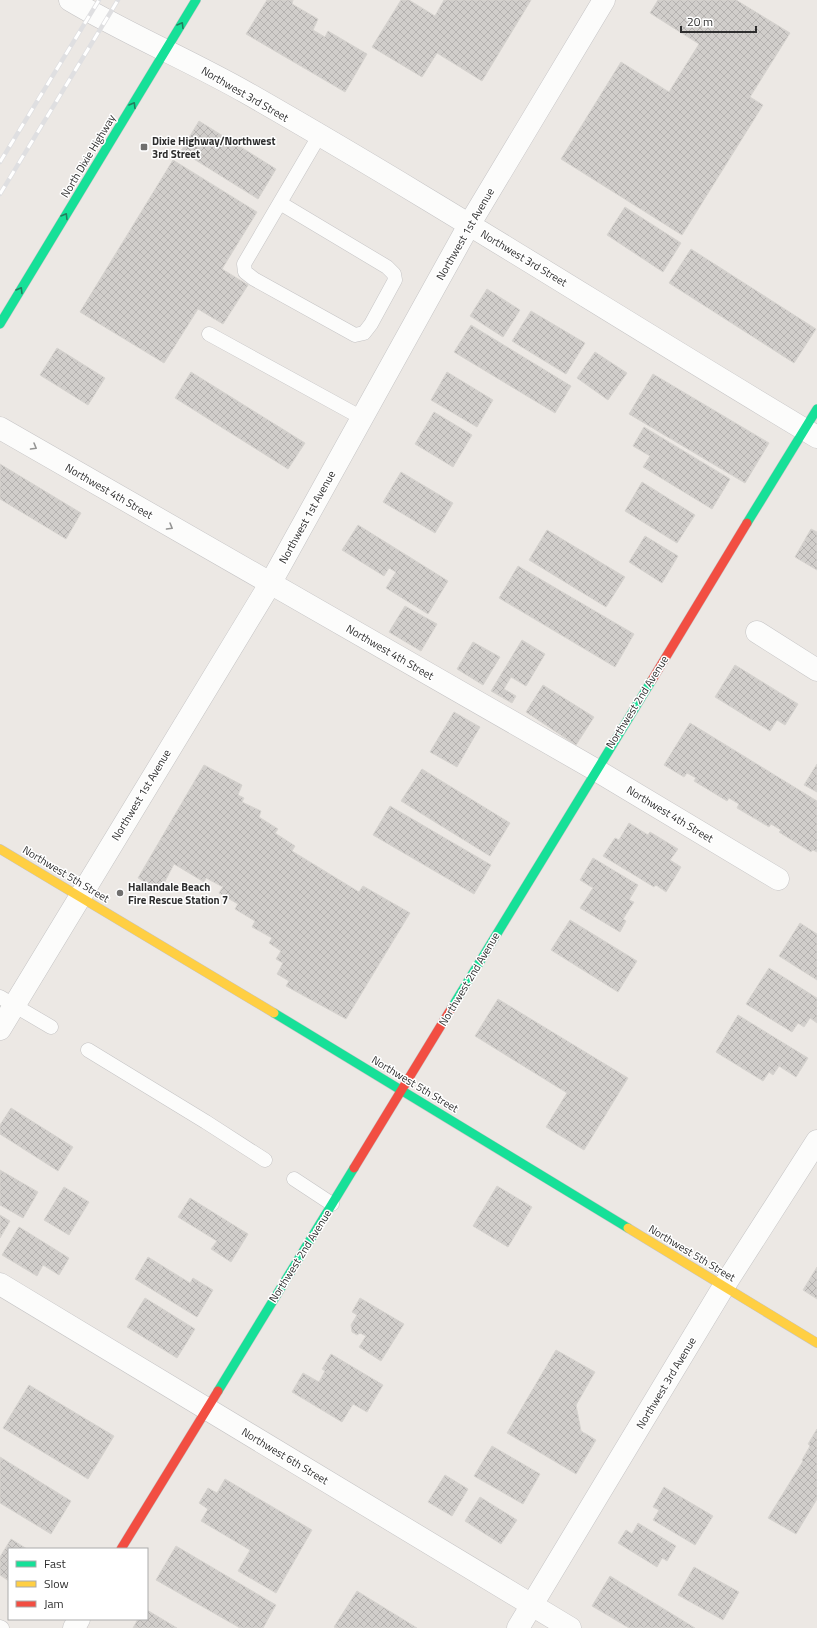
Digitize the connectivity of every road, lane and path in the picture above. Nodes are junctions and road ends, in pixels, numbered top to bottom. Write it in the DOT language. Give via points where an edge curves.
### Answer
graph roads {
  1 [pos="70,0"];
  2 [pos="196,0"];
  3 [pos="604,0"];
  4 [pos="165,51"];
  5 [pos="320,136"];
  6 [pos="280,203"];
  7 [pos="469,225"];
  8 [pos="0,324"];
  9 [pos="209,334"];
  10 [pos="817,409"];
  11 [pos="362,418"];
  12 [pos="0,428"];
  13 [pos="811,433"];
  14 [pos="270,584"];
  15 [pos="757,632"];
  16 [pos="817,670"];
  17 [pos="596,770"];
  18 [pos="0,848"];
  19 [pos="778,879"];
  20 [pos="80,896"];
  21 [pos="7,1001"];
  22 [pos="51,1028"];
  23 [pos="0,1029"];
  24 [pos="88,1050"];
  25 [pos="402,1090"];
  26 [pos="817,1141"];
  27 [pos="265,1160"];
  28 [pos="294,1179"];
  29 [pos="332,1204"];
  30 [pos="0,1284"];
  31 [pos="724,1286"];
  32 [pos="817,1343"];
  33 [pos="207,1408"];
  34 [pos="122,1548"];
  35 [pos="532,1606"];
  36 [pos="518,1628"];
  37 [pos="570,1628"];
  1 -- 4 [label="street, Northwest 3rd Street"];
  4 -- 2 [label="street, North Dixie Highway, one-way"];
  3 -- 7 [label="street, Northwest 1st Avenue"];
  4 -- 5 [label="street, Northwest 3rd Street" via="247,93"];
  8 -- 4 [label="street, North Dixie Highway, one-way"];
  5 -- 6 [label="lane"];
  5 -- 7 [label="street, Northwest 3rd Street"];
  6 -- 6 [label="lane" via="244,264 245,272 355,335 364,333 395,280 394,274 387,267"];
  7 -- 11 [label="street, Northwest 1st Avenue"];
  7 -- 13 [label="street, Northwest 3rd Street"];
  9 -- 11 [label="lane"];
  10 -- 13 [label="street, Northwest 2nd Avenue"];
  11 -- 14 [label="street, Northwest 1st Avenue"];
  12 -- 14 [label="street, Northwest 4th Street, one-way"];
  13 -- 17 [label="street, Northwest 2nd Avenue"];
  14 -- 17 [label="street, Northwest 4th Street"];
  14 -- 20 [label="street, Northwest 1st Avenue"];
  15 -- 16 [label="street"];
  17 -- 19 [label="street, Northwest 4th Street"];
  17 -- 25 [label="street, Northwest 2nd Avenue"];
  18 -- 20 [label="street, Northwest 5th Street"];
  20 -- 21 [label="street, Northwest 1st Avenue"];
  20 -- 25 [label="street, Northwest 5th Street"];
  21 -- 22 [label="lane"];
  21 -- 23 [label="street, Northwest 1st Avenue"];
  24 -- 27 [label="lane"];
  25 -- 29 [label="street, Northwest 2nd Avenue"];
  25 -- 31 [label="street, Northwest 5th Street"];
  26 -- 31 [label="street, Northwest 3rd Avenue"];
  28 -- 29 [label="lane"];
  29 -- 33 [label="street, Northwest 2nd Avenue"];
  30 -- 33 [label="street, Northwest 6th Street"];
  31 -- 32 [label="street, Northwest 5th Street"];
  31 -- 35 [label="street, Northwest 3rd Avenue"];
  33 -- 34 [label="street, Northwest 2nd Avenue"];
  33 -- 35 [label="street, Northwest 6th Street"];
  35 -- 36 [label="street, Northwest 3rd Avenue"];
  35 -- 37 [label="street, Northwest 6th Street"];
}
